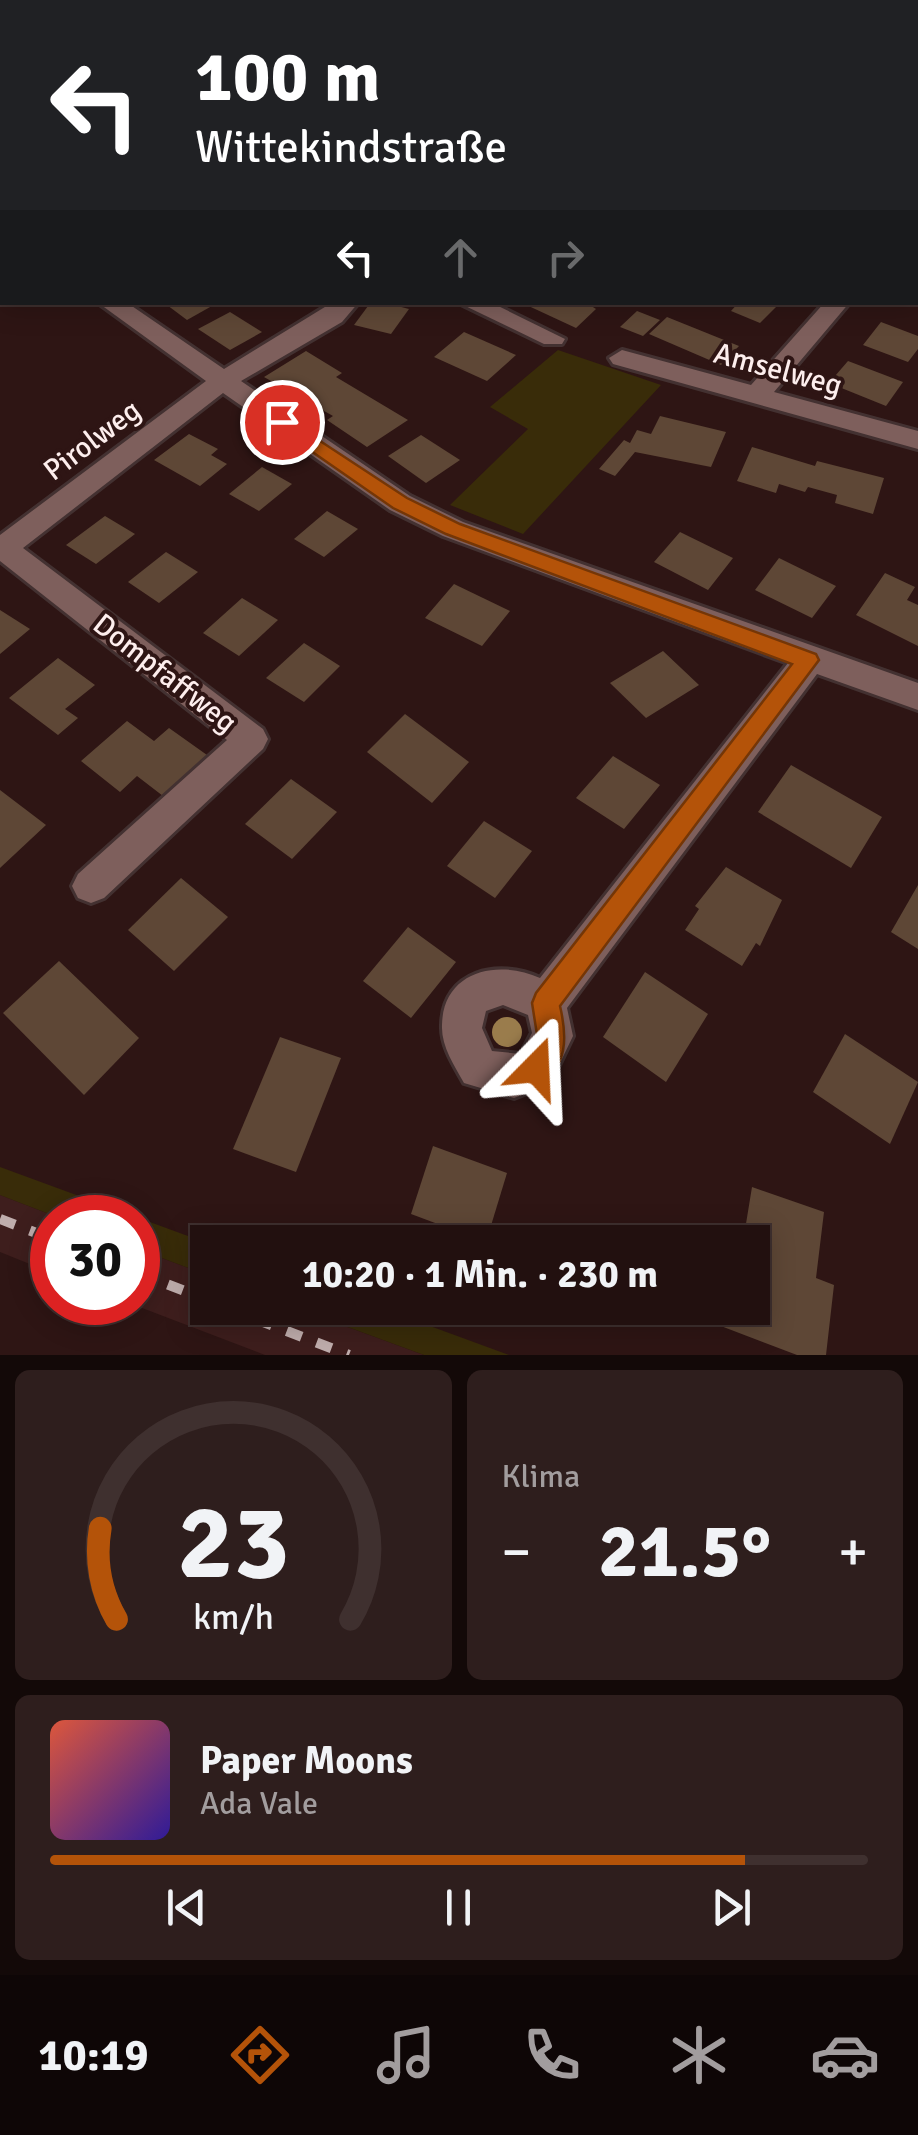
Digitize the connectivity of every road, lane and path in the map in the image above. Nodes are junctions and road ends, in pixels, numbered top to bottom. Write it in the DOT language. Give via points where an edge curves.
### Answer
graph roads {
  1 [pos="113,305"];
  2 [pos="343,305"];
  3 [pos="476,305"];
  4 [pos="835,305"];
  5 [pos="553,339"];
  6 [pos="622,358"];
  7 [pos="222,382"];
  8 [pos="754,396"];
  9 [pos="918,440"];
  10 [pos="1,549"];
  11 [pos="808,660"];
  12 [pos="918,697"];
  13 [pos="91,886"];
  14 [pos="546,1003"];
  1 -- 7 [label="street"];
  2 -- 7 [label="street, Pirolweg"];
  3 -- 5 [label="street"];
  4 -- 8 [label="street"];
  6 -- 8 [label="street, Amselweg"];
  7 -- 10 [label="street, Pirolweg"];
  7 -- 11 [label="street" via="400,503 453,529"];
  8 -- 9 [label="street, Amselweg"];
  10 -- 13 [label="street, Dompfaffweg" via="251,739"];
  11 -- 12 [label="street"];
  11 -- 14 [label="street"];
}
